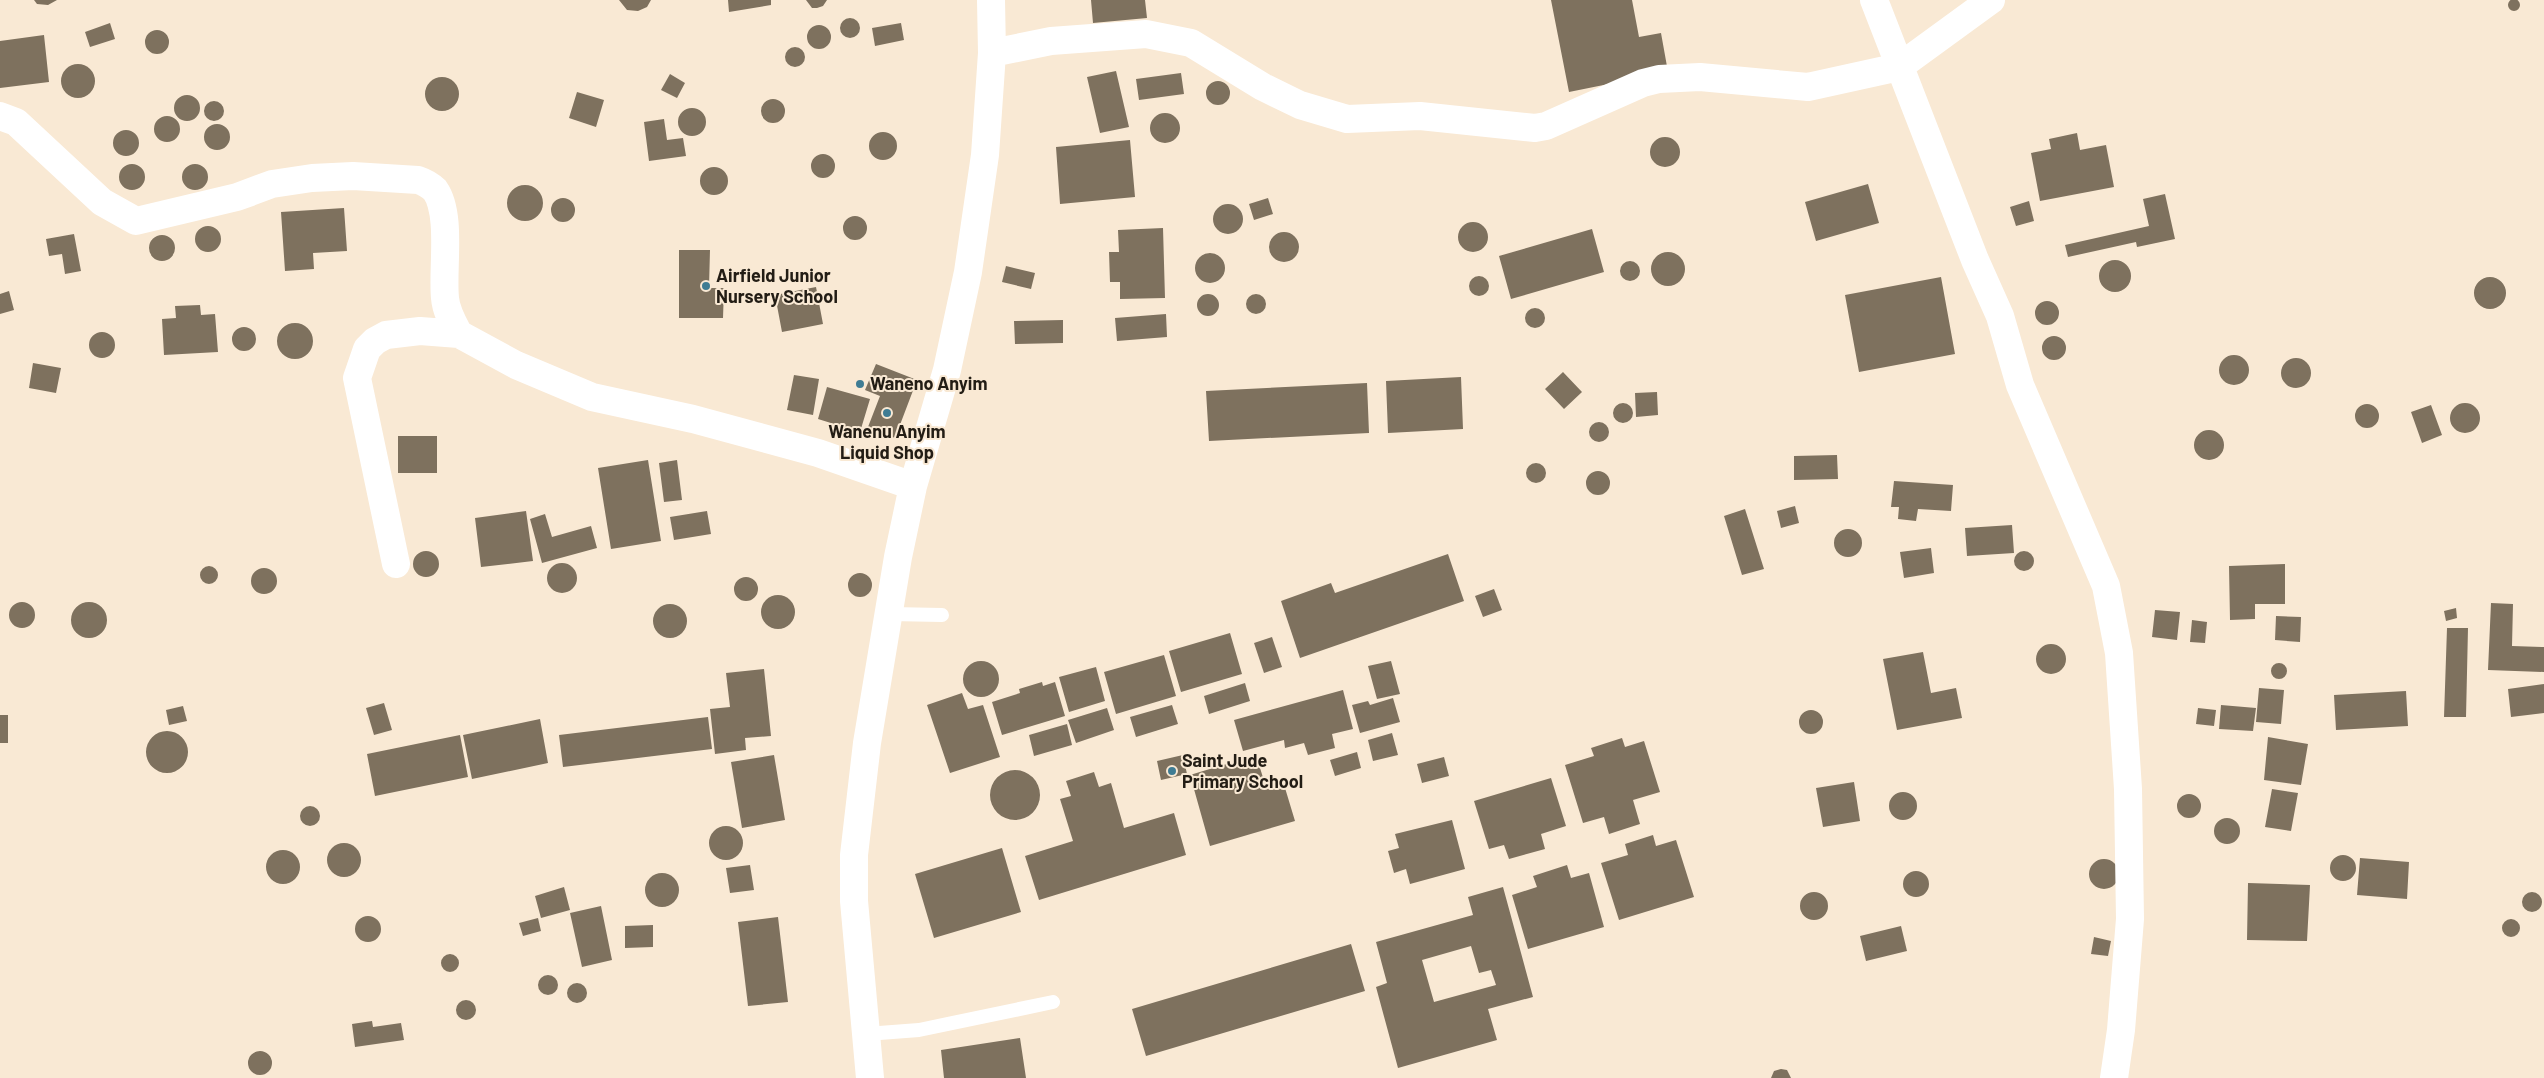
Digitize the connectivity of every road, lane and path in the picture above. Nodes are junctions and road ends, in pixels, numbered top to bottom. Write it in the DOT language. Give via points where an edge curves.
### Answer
graph roads {
  1 [pos="991,0"];
  2 [pos="1874,0"];
  3 [pos="1991,0"];
  4 [pos="992,54"];
  5 [pos="1899,67"];
  6 [pos="0,116"];
  7 [pos="459,334"];
  8 [pos="913,486"];
  9 [pos="396,564"];
  10 [pos="890,614"];
  11 [pos="942,615"];
  12 [pos="1053,1002"];
  13 [pos="866,1034"];
  14 [pos="870,1078"];
  15 [pos="2114,1078"];
  1 -- 4 [label="street"];
  2 -- 5 [label="street"];
  3 -- 5 [label="street"];
  4 -- 5 [label="street" via="1051,40 1146,34 1191,43 1263,87 1300,105 1348,119 1420,116 1535,128 1659,79 1700,77 1808,87"];
  4 -- 8 [label="street" via="986,155 968,272 947,370"];
  5 -- 15 [label="street" via="2000,316 2020,384 2106,586 2120,653 2128,789 2130,919 2122,1030"];
  6 -- 7 [label="street" via="16,122 102,202 136,221 237,197 272,184 312,178 353,176 425,183 434,190 444,218 444,300"];
  7 -- 8 [label="street" via="516,365 592,396 818,453"];
  7 -- 9 [label="street" via="420,331 386,335 367,348 356,378"];
  8 -- 10 [label="street"];
  10 -- 11 [label="lane"];
  10 -- 13 [label="street" via="868,743 854,855 854,901"];
  12 -- 13 [label="lane" via="919,1030"];
  13 -- 14 [label="street"];
}
